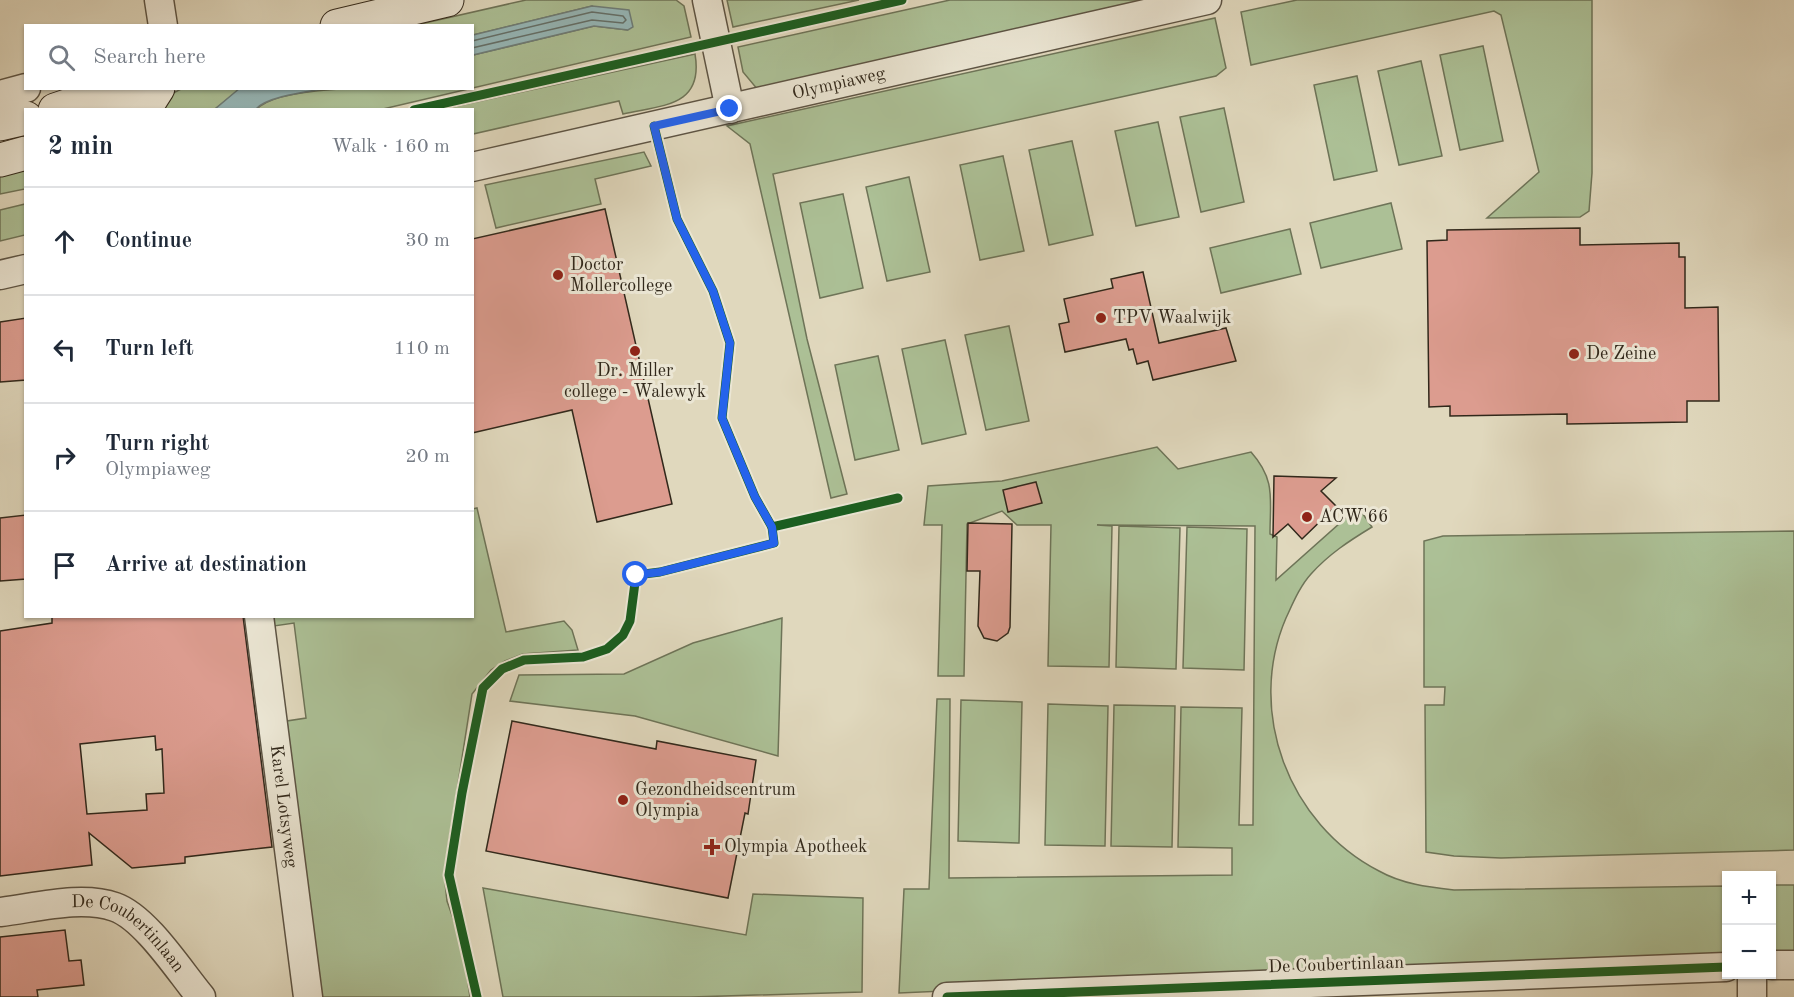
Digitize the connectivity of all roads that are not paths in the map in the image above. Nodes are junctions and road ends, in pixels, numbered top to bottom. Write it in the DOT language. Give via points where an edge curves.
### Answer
graph roads {
  1 [pos="159,0"];
  2 [pos="707,0"];
  3 [pos="1207,0"];
  4 [pos="432,2"];
  5 [pos="163,24"];
  6 [pos="344,24"];
  7 [pos="24,89"];
  8 [pos="114,90"];
  9 [pos="157,90"];
  10 [pos="0,95"];
  11 [pos="61,108"];
  12 [pos="132,108"];
  13 [pos="730,109"];
  14 [pos="24,118"];
  15 [pos="0,124"];
  16 [pos="24,154"];
  17 [pos="0,160"];
  18 [pos="474,167"];
  19 [pos="24,269"];
  20 [pos="0,274"];
  21 [pos="259,618"];
  22 [pos="0,912"];
  23 [pos="1794,965"];
  24 [pos="1776,966"];
  25 [pos="1722,967"];
  26 [pos="1752,979"];
  27 [pos="1260,991"];
  28 [pos="201,997"];
  29 [pos="308,997"];
  30 [pos="965,997"];
  31 [pos="1752,997"];
  1 -- 5 [label="street"];
  2 -- 13 [label="street"];
  3 -- 13 [label="street, Olympiaweg"];
  4 -- 6 [label="main road"];
  7 -- 10 [label="street"];
  8 -- 11 [label="main road"];
  9 -- 12 [label="main road" via="151,99"];
  13 -- 18 [label="street, Olympiaweg"];
  14 -- 15 [label="main road"];
  16 -- 17 [label="main road"];
  19 -- 20 [label="street"];
  21 -- 29 [label="street, Karel Lotsyweg"];
  22 -- 28 [label="street, De Coubertinlaan" via="83,903 116,908 143,926"];
  23 -- 24 [label="street"];
  25 -- 27 [label="street, De Coubertinlaan"];
  26 -- 31 [label="street"];
  27 -- 30 [label="street, De Coubertinlaan"];
}
